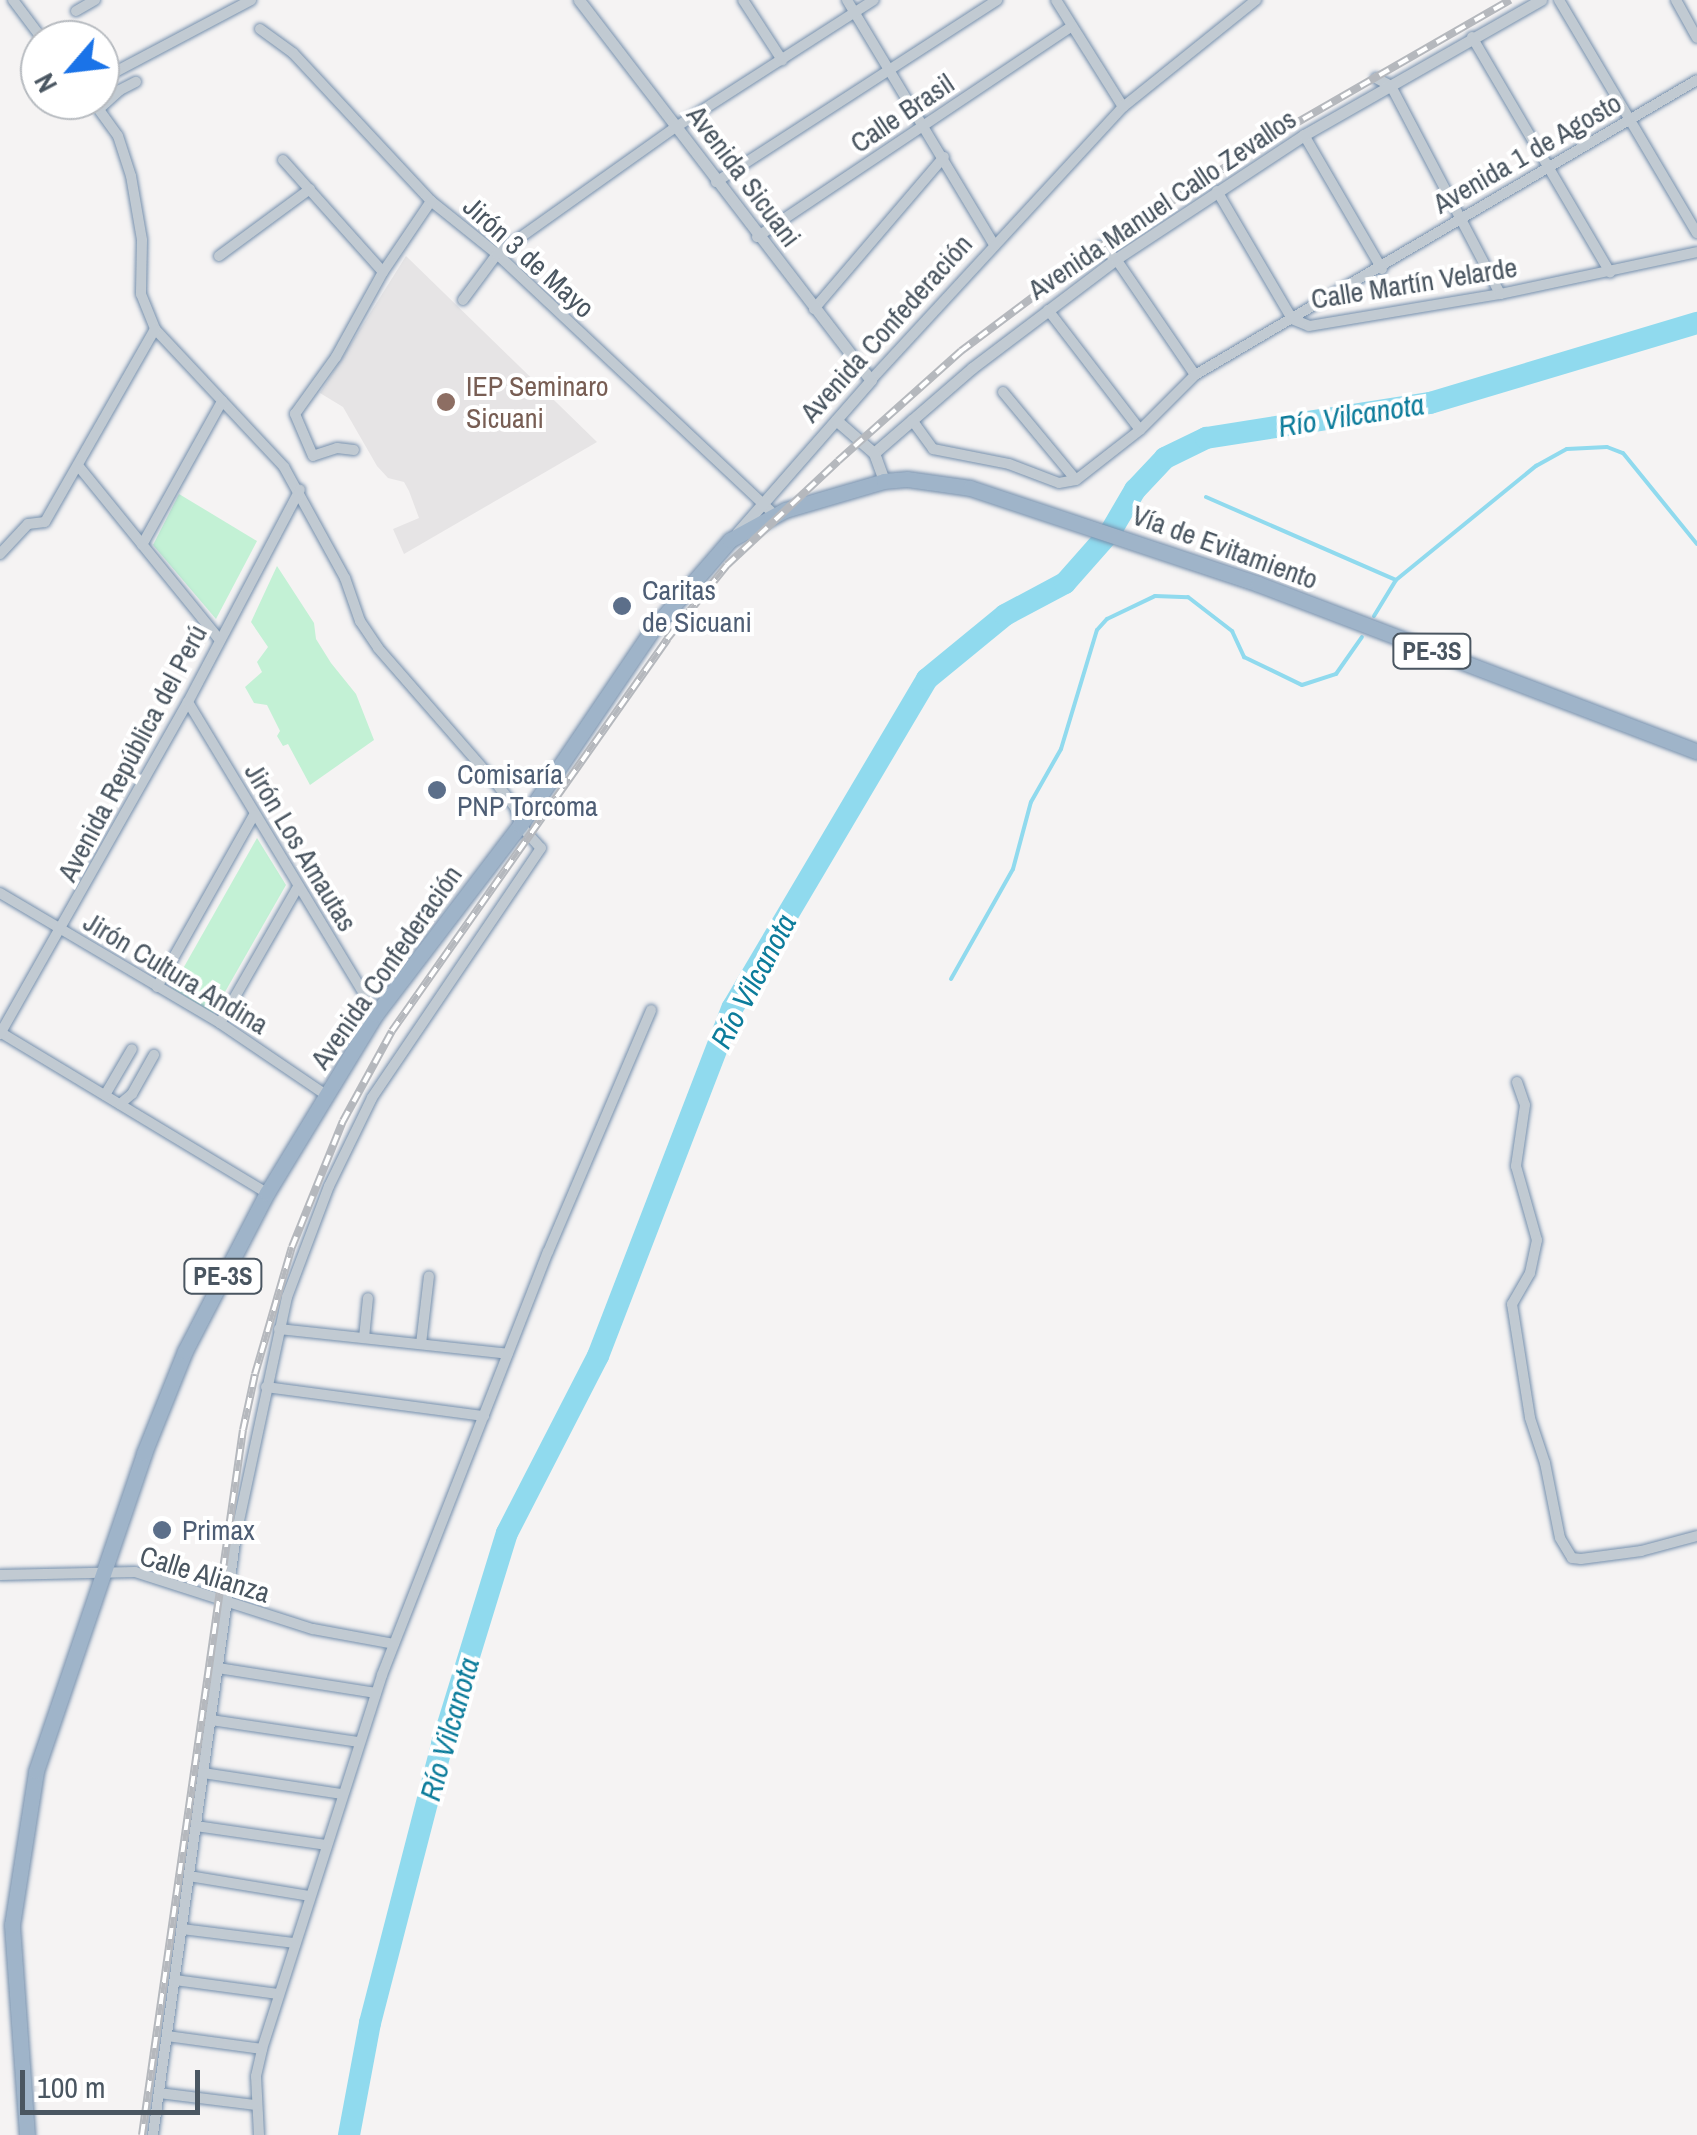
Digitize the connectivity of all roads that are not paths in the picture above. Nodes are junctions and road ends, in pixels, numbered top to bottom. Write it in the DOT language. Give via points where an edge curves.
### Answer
graph roads {
  1 [pos="95,0"];
  2 [pos="251,0"];
  3 [pos="578,0"];
  4 [pos="743,0"];
  5 [pos="848,0"];
  6 [pos="874,0"];
  7 [pos="997,0"];
  8 [pos="1056,0"];
  9 [pos="1256,0"];
  10 [pos="1541,0"];
  11 [pos="1559,0"];
  12 [pos="1676,0"];
  13 [pos="76,11"];
  14 [pos="856,12"];
  15 [pos="1072,26"];
  16 [pos="260,29"];
  17 [pos="1472,37"];
  18 [pos="1697,38"];
  19 [pos="782,60"];
  20 [pos="120,69"];
  21 [pos="892,71"];
  22 [pos="1376,78"];
  23 [pos="1697,80"];
  24 [pos="136,82"];
  25 [pos="1391,86"];
  26 [pos="120,90"];
  27 [pos="1124,106"];
  28 [pos="107,120"];
  29 [pos="1628,120"];
  30 [pos="926,124"];
  31 [pos="676,127"];
  32 [pos="1304,135"];
  33 [pos="944,158"];
  34 [pos="284,160"];
  35 [pos="1550,166"];
  36 [pos="716,182"];
  37 [pos="310,189"];
  38 [pos="1216,191"];
  39 [pos="431,201"];
  40 [pos="1460,217"];
  41 [pos="1697,233"];
  42 [pos="757,236"];
  43 [pos="994,245"];
  44 [pos="1100,246"];
  45 [pos="1697,252"];
  46 [pos="498,254"];
  47 [pos="219,256"];
  48 [pos="1116,259"];
  49 [pos="1382,269"];
  50 [pos="383,272"];
  51 [pos="1610,272"];
  52 [pos="1500,294"];
  53 [pos="463,300"];
  54 [pos="814,309"];
  55 [pos="1048,310"];
  56 [pos="1292,318"];
  57 [pos="155,329"];
  58 [pos="1195,375"];
  59 [pos="871,380"];
  60 [pos="1003,392"];
  61 [pos="222,400"];
  62 [pos="836,420"];
  63 [pos="912,420"];
  64 [pos="1140,430"];
  65 [pos="354,450"];
  66 [pos="874,452"];
  67 [pos="80,468"];
  68 [pos="1076,480"];
  69 [pos="884,481"];
  70 [pos="300,490"];
  71 [pos="769,509"];
  72 [pos="730,540"];
  73 [pos="142,545"];
  74 [pos="0,554"];
  75 [pos="219,639"];
  76 [pos="188,702"];
  77 [pos="1697,752"];
  78 [pos="254,815"];
  79 [pos="520,826"];
  80 [pos="298,887"];
  81 [pos="0,893"];
  82 [pos="62,930"];
  83 [pos="157,986"];
  84 [pos="651,1010"];
  85 [pos="376,1014"];
  86 [pos="220,1023"];
  87 [pos="0,1033"];
  88 [pos="132,1049"];
  89 [pos="154,1055"];
  90 [pos="1517,1082"];
  91 [pos="326,1094"];
  92 [pos="105,1096"];
  93 [pos="120,1104"];
  94 [pos="267,1193"];
  95 [pos="429,1276"];
  96 [pos="368,1298"];
  97 [pos="279,1329"];
  98 [pos="364,1338"];
  99 [pos="421,1344"];
  100 [pos="508,1354"];
  101 [pos="266,1387"];
  102 [pos="484,1416"];
  103 [pos="1697,1536"];
  104 [pos="105,1572"];
  105 [pos="0,1575"];
  106 [pos="228,1604"];
  107 [pos="394,1644"];
  108 [pos="218,1668"];
  109 [pos="376,1692"];
  110 [pos="211,1720"];
  111 [pos="360,1742"];
  112 [pos="204,1773"];
  113 [pos="342,1794"];
  114 [pos="196,1826"];
  115 [pos="326,1844"];
  116 [pos="189,1876"];
  117 [pos="310,1896"];
  118 [pos="182,1930"];
  119 [pos="295,1943"];
  120 [pos="175,1980"];
  121 [pos="278,1994"];
  122 [pos="167,2036"];
  123 [pos="262,2050"];
  124 [pos="159,2093"];
  125 [pos="256,2104"];
  126 [pos="27,2135"];
  127 [pos="153,2135"];
  128 [pos="259,2135"];
  1 -- 13 [label="street"];
  2 -- 20 [label="street"];
  3 -- 31 [label="street, Avenida Sicuani"];
  4 -- 19 [label="street"];
  5 -- 14 [label="street"];
  6 -- 14 [label="street"];
  7 -- 21 [label="street"];
  8 -- 15 [label="street"];
  9 -- 27 [label="street, Avenida Confederación"];
  10 -- 17 [label="street, Avenida Manuel Callo Zevallos"];
  11 -- 29 [label="street"];
  12 -- 18 [label="street"];
  14 -- 19 [label="street"];
  14 -- 21 [label="street"];
  15 -- 27 [label="street"];
  15 -- 30 [label="street, Calle Brasil"];
  16 -- 39 [label="street, Jirón 3 de Mayo" via="294,53"];
  17 -- 25 [label="street, Avenida Manuel Callo Zevallos"];
  17 -- 35 [label="street"];
  19 -- 31 [label="street"];
  21 -- 30 [label="street"];
  21 -- 36 [label="street"];
  22 -- 25 [label="street"];
  23 -- 29 [label="street, Avenida 1 de Agosto"];
  24 -- 26 [label="street"];
  25 -- 32 [label="street, Avenida Manuel Callo Zevallos"];
  25 -- 40 [label="street"];
  27 -- 43 [label="street, Avenida Confederación"];
  28 -- 57 [label="street" via="132,176 142,240 141,294"];
  29 -- 35 [label="street, Avenida 1 de Agosto"];
  29 -- 41 [label="street"];
  30 -- 33 [label="street"];
  30 -- 42 [label="street, Calle Brasil"];
  31 -- 36 [label="street, Avenida Sicuani"];
  31 -- 46 [label="street"];
  32 -- 38 [label="street, Avenida Manuel Callo Zevallos"];
  32 -- 49 [label="street"];
  33 -- 43 [label="street"];
  33 -- 54 [label="street"];
  34 -- 37 [label="street"];
  35 -- 40 [label="street, Avenida 1 de Agosto"];
  35 -- 51 [label="street"];
  36 -- 42 [label="street, Avenida Sicuani"];
  37 -- 47 [label="street"];
  37 -- 50 [label="street"];
  38 -- 48 [label="street, Avenida Manuel Callo Zevallos"];
  38 -- 56 [label="street"];
  39 -- 46 [label="street, Jirón 3 de Mayo"];
  39 -- 50 [label="street"];
  40 -- 49 [label="street, Avenida 1 de Agosto"];
  40 -- 52 [label="street"];
  42 -- 54 [label="street, Avenida Sicuani"];
  43 -- 59 [label="street, Avenida Confederación"];
  44 -- 48 [label="street"];
  45 -- 51 [label="street, Calle Martín Velarde"];
  46 -- 53 [label="street"];
  46 -- 71 [label="street, Jirón 3 de Mayo"];
  48 -- 55 [label="street, Avenida Manuel Callo Zevallos"];
  48 -- 58 [label="street"];
  49 -- 56 [label="street, Avenida 1 de Agosto"];
  50 -- 65 [label="street" via="295,414 312,456"];
  51 -- 52 [label="street, Calle Martín Velarde"];
  52 -- 56 [label="street, Calle Martín Velarde" via="1309,326"];
  54 -- 59 [label="street, Avenida Sicuani"];
  55 -- 63 [label="street, Avenida Manuel Callo Zevallos"];
  55 -- 64 [label="street"];
  56 -- 58 [label="street, Calle Martín Velarde"];
  57 -- 61 [label="street"];
  57 -- 67 [label="street"];
  58 -- 64 [label="street, Calle Martín Velarde"];
  59 -- 62 [label="street, Avenida Confederación"];
  60 -- 68 [label="street"];
  61 -- 70 [label="street"];
  61 -- 73 [label="street"];
  62 -- 66 [label="street"];
  62 -- 71 [label="street, Avenida Confederación"];
  63 -- 66 [label="street, Avenida Manuel Callo Zevallos"];
  63 -- 68 [label="street" via="933,449 1059,483"];
  64 -- 68 [label="street, Calle Martín Velarde"];
  66 -- 69 [label="street"];
  67 -- 73 [label="street"];
  67 -- 74 [label="street" via="46,522 28,524"];
  69 -- 71 [label="highway, Vía de Evitamiento / PE-3S"];
  69 -- 77 [label="highway, Vía de Evitamiento / PE-3S" via="970,488 1041,508"];
  70 -- 75 [label="street, Avenida República del Perú"];
  70 -- 79 [label="street" via="360,621 515,807"];
  71 -- 72 [label="highway, Vía de Evitamiento / PE-3S"];
  72 -- 79 [label="highway, Avenida Confederación / PE-3S" via="652,630"];
  73 -- 75 [label="street"];
  75 -- 76 [label="street, Avenida República del Perú"];
  76 -- 78 [label="street, Jirón Los Amautas"];
  76 -- 82 [label="street, Avenida República del Perú"];
  78 -- 80 [label="street, Jirón Los Amautas"];
  78 -- 83 [label="street"];
  79 -- 85 [label="highway, Avenida Confederación / PE-3S"];
  79 -- 97 [label="street" via="541,848 372,1098 329,1186"];
  80 -- 85 [label="street, Jirón Los Amautas"];
  80 -- 86 [label="street"];
  81 -- 82 [label="street, Jirón Cultura Andina"];
  82 -- 83 [label="street, Jirón Cultura Andina"];
  82 -- 87 [label="street, Avenida República del Perú"];
  83 -- 86 [label="street, Jirón Cultura Andina"];
  84 -- 100 [label="street"];
  85 -- 91 [label="highway, Avenida Confederación / PE-3S"];
  86 -- 91 [label="street, Jirón Cultura Andina"];
  87 -- 92 [label="street"];
  88 -- 92 [label="street"];
  89 -- 93 [label="street"];
  90 -- 103 [label="street" via="1525,1105 1516,1166 1537,1240 1530,1273 1512,1304 1530,1418 1560,1538 1572,1558 1581,1559"];
  91 -- 94 [label="highway, Avenida Confederación / PE-3S"];
  92 -- 93 [label="street"];
  93 -- 94 [label="street"];
  94 -- 104 [label="highway, Avenida Confederación / PE-3S" via="185,1351"];
  95 -- 99 [label="street"];
  96 -- 98 [label="street"];
  97 -- 98 [label="street"];
  97 -- 101 [label="street"];
  98 -- 99 [label="street"];
  99 -- 100 [label="street"];
  100 -- 102 [label="street"];
  101 -- 102 [label="street"];
  101 -- 106 [label="street"];
  102 -- 107 [label="street"];
  104 -- 105 [label="street, Calle Alianza"];
  104 -- 106 [label="street, Calle Alianza" via="135,1572"];
  104 -- 126 [label="highway, Avenida Confederación / PE-3S" via="36,1771 17,1880 12,1926"];
  106 -- 107 [label="street, Calle Alianza"];
  106 -- 108 [label="street"];
  107 -- 109 [label="street"];
  108 -- 109 [label="street"];
  108 -- 110 [label="street"];
  109 -- 111 [label="street"];
  110 -- 111 [label="street"];
  110 -- 112 [label="street"];
  111 -- 113 [label="street"];
  112 -- 113 [label="street"];
  112 -- 114 [label="street"];
  113 -- 115 [label="street"];
  114 -- 115 [label="street"];
  114 -- 116 [label="street"];
  115 -- 117 [label="street"];
  116 -- 117 [label="street"];
  116 -- 118 [label="street"];
  117 -- 119 [label="street"];
  118 -- 119 [label="street"];
  118 -- 120 [label="street"];
  119 -- 121 [label="street"];
  120 -- 121 [label="street"];
  120 -- 122 [label="street"];
  121 -- 123 [label="street"];
  122 -- 123 [label="street"];
  122 -- 124 [label="street"];
  123 -- 125 [label="street"];
  124 -- 125 [label="street"];
  124 -- 127 [label="street"];
  125 -- 128 [label="street"];
}
